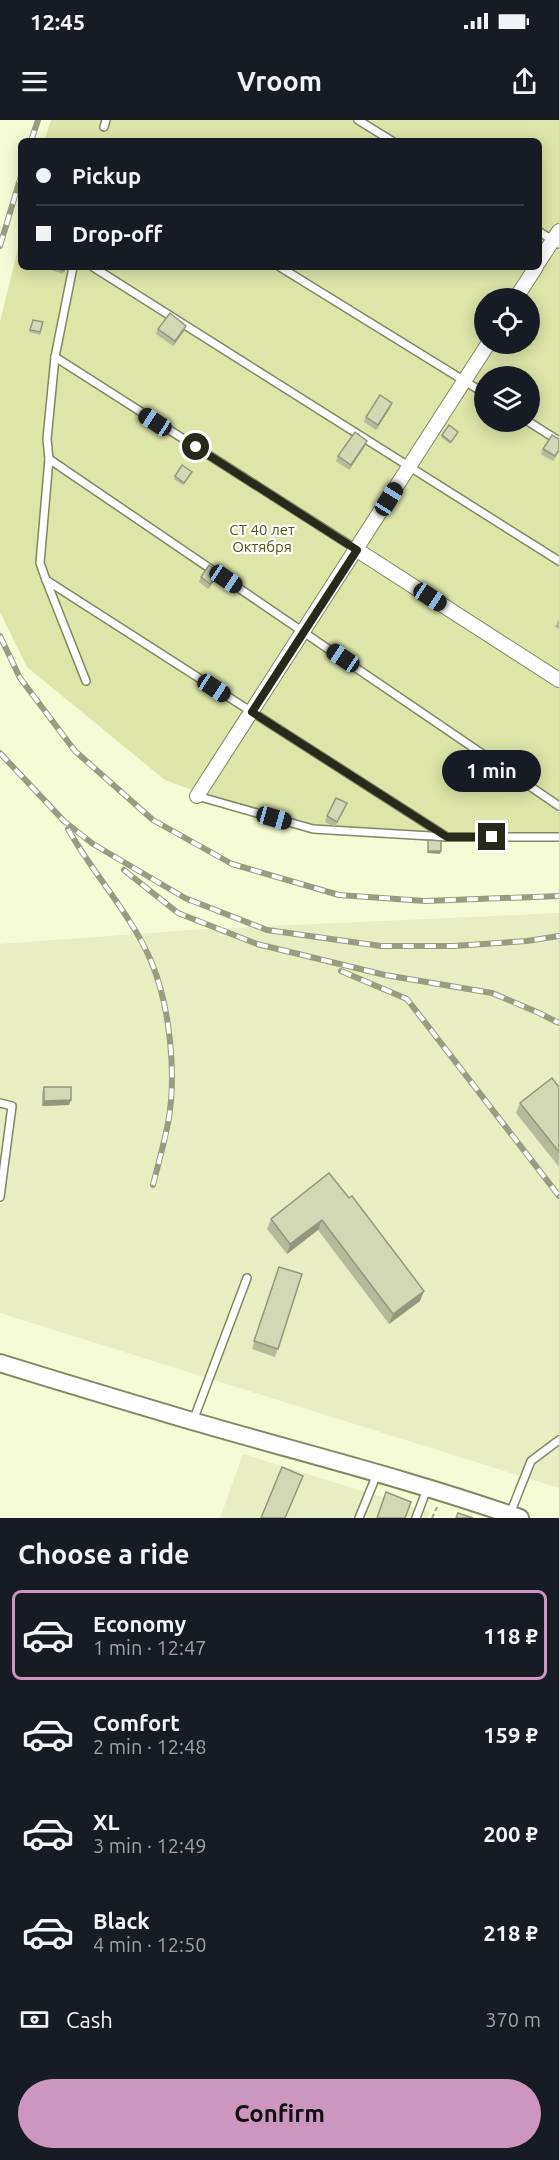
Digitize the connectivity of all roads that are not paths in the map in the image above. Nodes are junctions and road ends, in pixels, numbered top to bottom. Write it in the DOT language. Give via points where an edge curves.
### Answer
graph roads {
  1 [pos="358,120"];
  2 [pos="387,138"];
  3 [pos="542,232"];
  4 [pos="557,238"];
  5 [pos="542,258"];
  6 [pos="72,270"];
  7 [pos="98,270"];
  8 [pos="285,270"];
  9 [pos="534,270"];
  10 [pos="522,288"];
  11 [pos="482,354"];
  12 [pos="55,357"];
  13 [pos="465,380"];
  14 [pos="474,386"];
  15 [pos="540,429"];
  16 [pos="559,441"];
  17 [pos="49,459"];
  18 [pos="410,466"];
  19 [pos="357,550"];
  20 [pos="559,561"];
  21 [pos="46,580"];
  22 [pos="304,631"];
  23 [pos="559,680"];
  24 [pos="86,681"];
  25 [pos="252,712"];
  26 [pos="197,796"];
  27 [pos="559,806"];
  28 [pos="447,837"];
  29 [pos="559,837"];
  30 [pos="0,1103"];
  31 [pos="0,1197"];
  32 [pos="247,1278"];
  33 [pos="0,1364"];
  34 [pos="194,1421"];
  35 [pos="559,1440"];
  36 [pos="378,1472"];
  37 [pos="428,1487"];
  38 [pos="515,1516"];
  39 [pos="359,1518"];
  40 [pos="416,1518"];
  1 -- 2 [label="lane"];
  3 -- 4 [label="lane"];
  4 -- 5 [label="street"];
  6 -- 12 [label="lane"];
  7 -- 18 [label="lane"];
  8 -- 13 [label="lane"];
  9 -- 10 [label="street"];
  11 -- 13 [label="street"];
  12 -- 17 [label="lane" via="47,439"];
  12 -- 19 [label="lane"];
  13 -- 14 [label="lane"];
  13 -- 18 [label="street"];
  15 -- 16 [label="lane"];
  17 -- 21 [label="lane" via="40,563"];
  17 -- 22 [label="lane"];
  18 -- 19 [label="street"];
  18 -- 20 [label="lane"];
  19 -- 22 [label="street"];
  19 -- 23 [label="street"];
  21 -- 24 [label="lane"];
  21 -- 25 [label="lane"];
  22 -- 25 [label="street"];
  22 -- 27 [label="lane"];
  25 -- 26 [label="street"];
  25 -- 28 [label="lane"];
  26 -- 28 [label="lane" via="313,829"];
  28 -- 29 [label="lane"];
  30 -- 31 [label="lane" via="12,1106"];
  32 -- 34 [label="lane"];
  33 -- 34 [label="street"];
  34 -- 36 [label="street"];
  35 -- 38 [label="lane" via="531,1461"];
  36 -- 37 [label="street"];
  36 -- 39 [label="lane"];
  37 -- 38 [label="street"];
  37 -- 40 [label="lane"];
}
